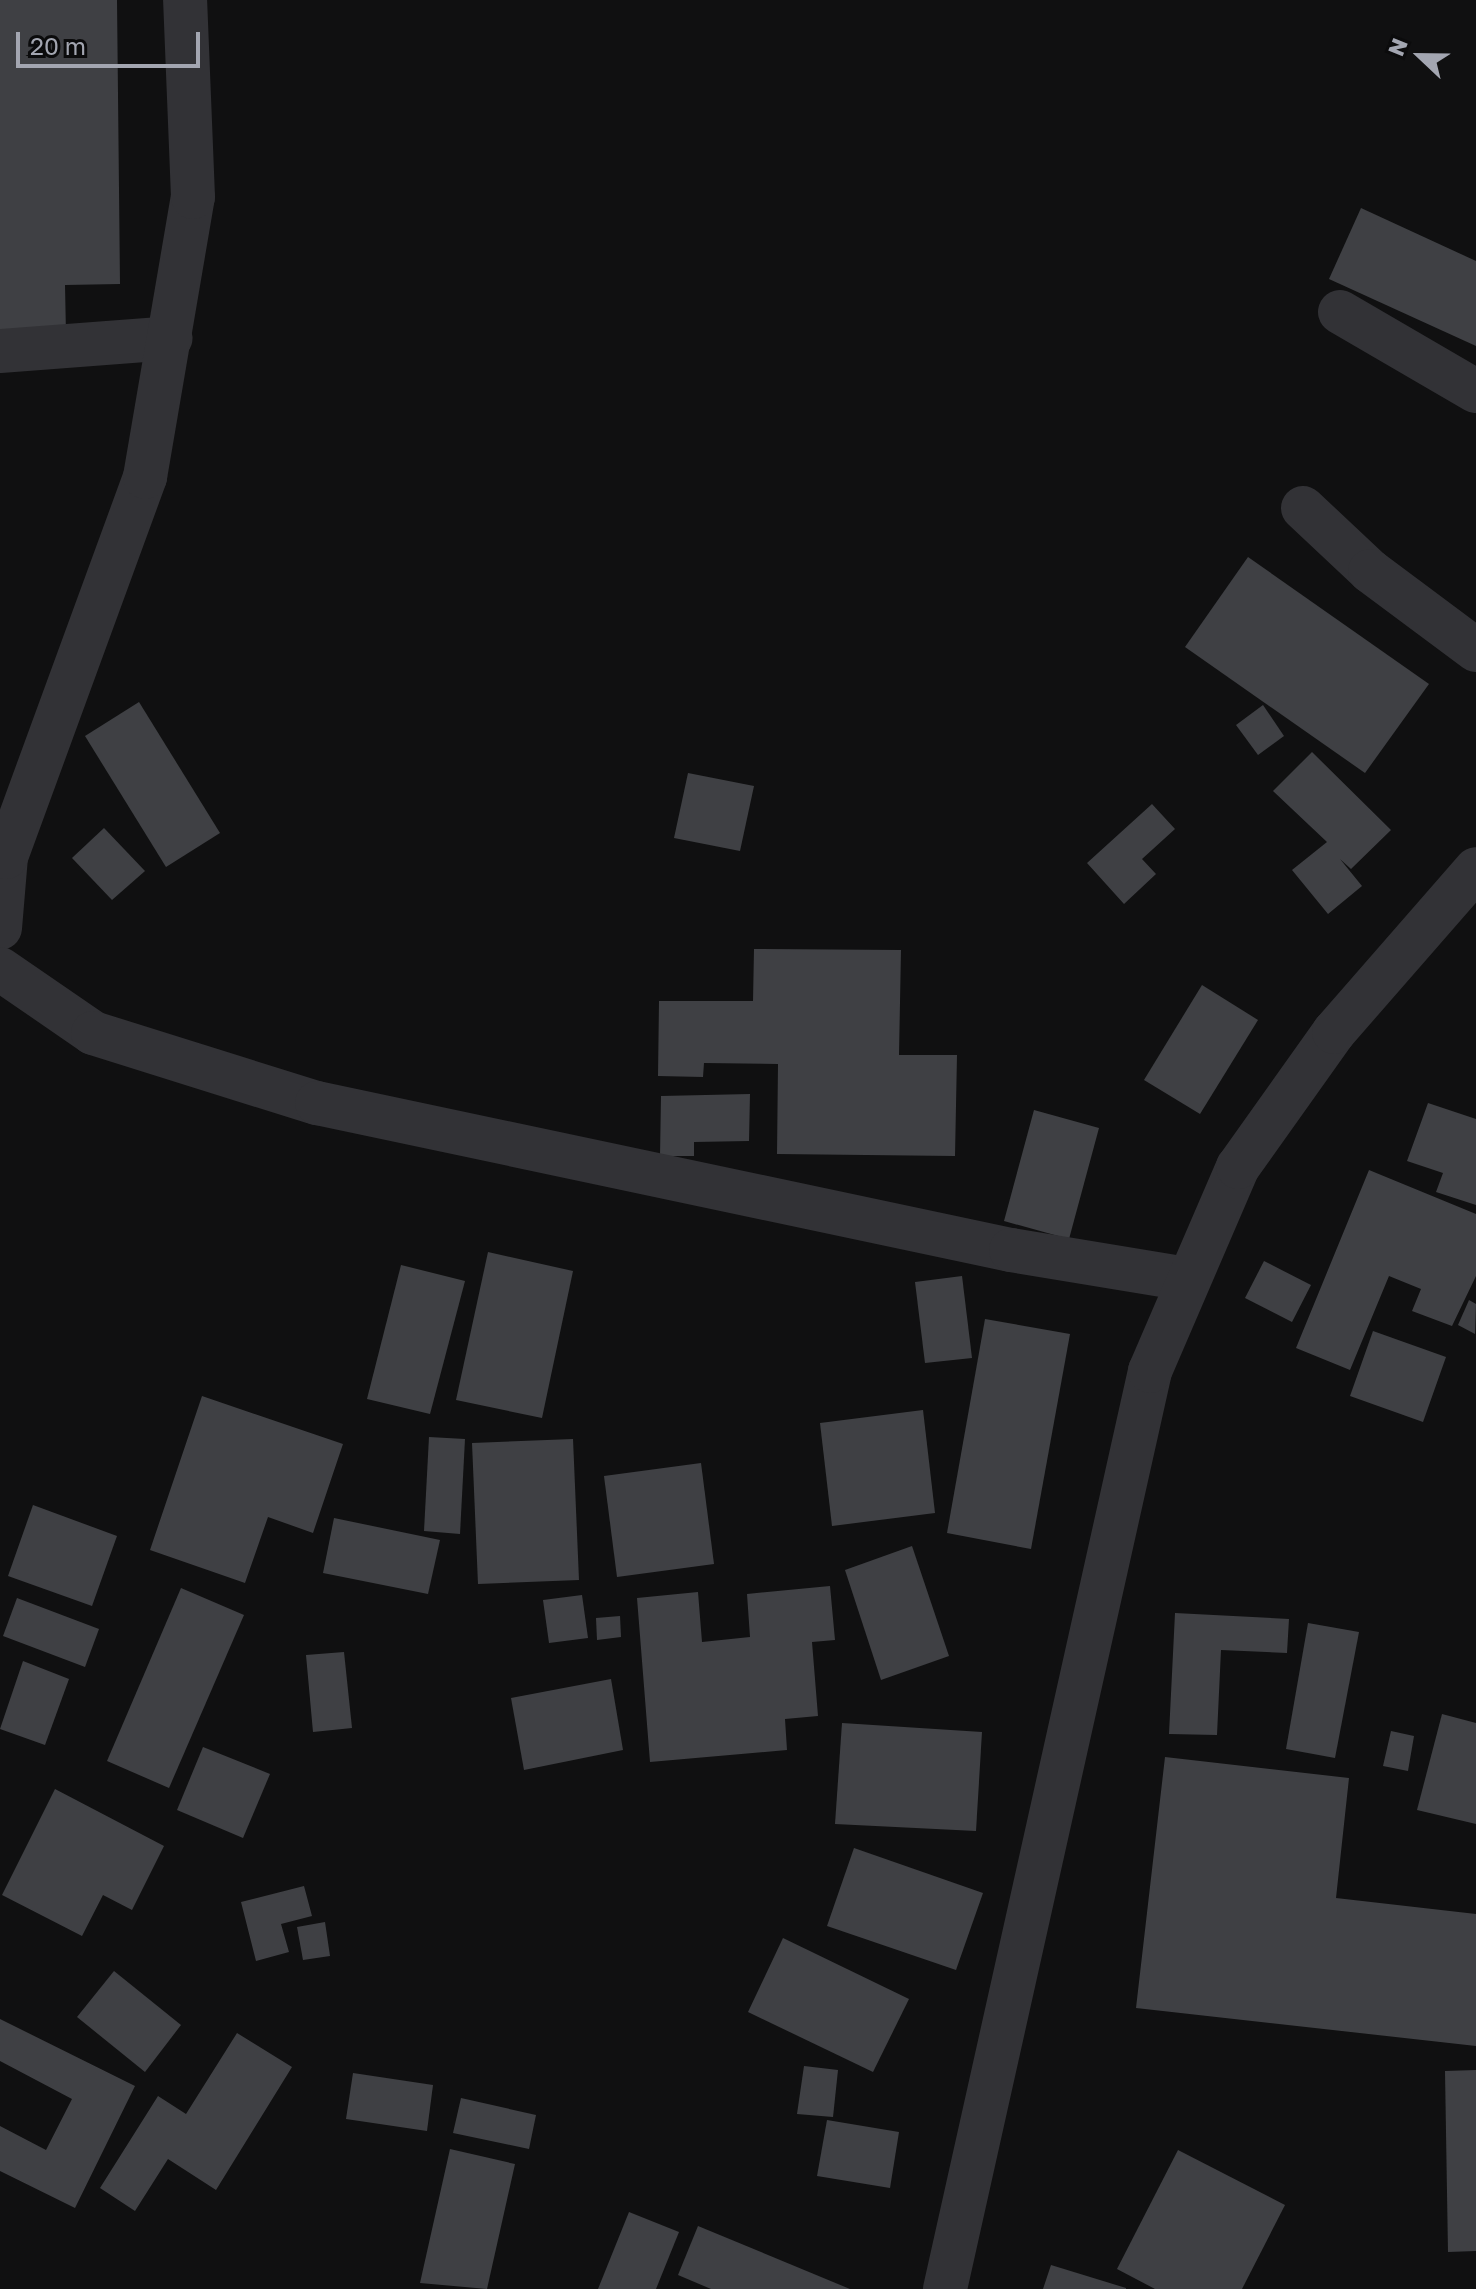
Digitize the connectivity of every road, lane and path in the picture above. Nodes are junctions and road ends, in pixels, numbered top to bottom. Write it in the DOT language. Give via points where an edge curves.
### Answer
graph roads {
  1 [pos="185,0"];
  2 [pos="1340,312"];
  3 [pos="171,338"];
  4 [pos="0,351"];
  5 [pos="1476,391"];
  6 [pos="1303,508"];
  7 [pos="1476,650"];
  8 [pos="1476,869"];
  9 [pos="0,928"];
  10 [pos="0,969"];
  11 [pos="1187,1279"];
  12 [pos="945,2289"];
  1 -- 3 [label="street" via="193,197"];
  2 -- 5 [label="street"];
  3 -- 4 [label="street"];
  3 -- 9 [label="street" via="145,477 6,857"];
  6 -- 7 [label="street" via="1370,571"];
  8 -- 11 [label="street" via="1334,1032 1238,1167"];
  10 -- 11 [label="street" via="93,1033 317,1103 1011,1250"];
  11 -- 12 [label="street" via="1150,1371"];
}
